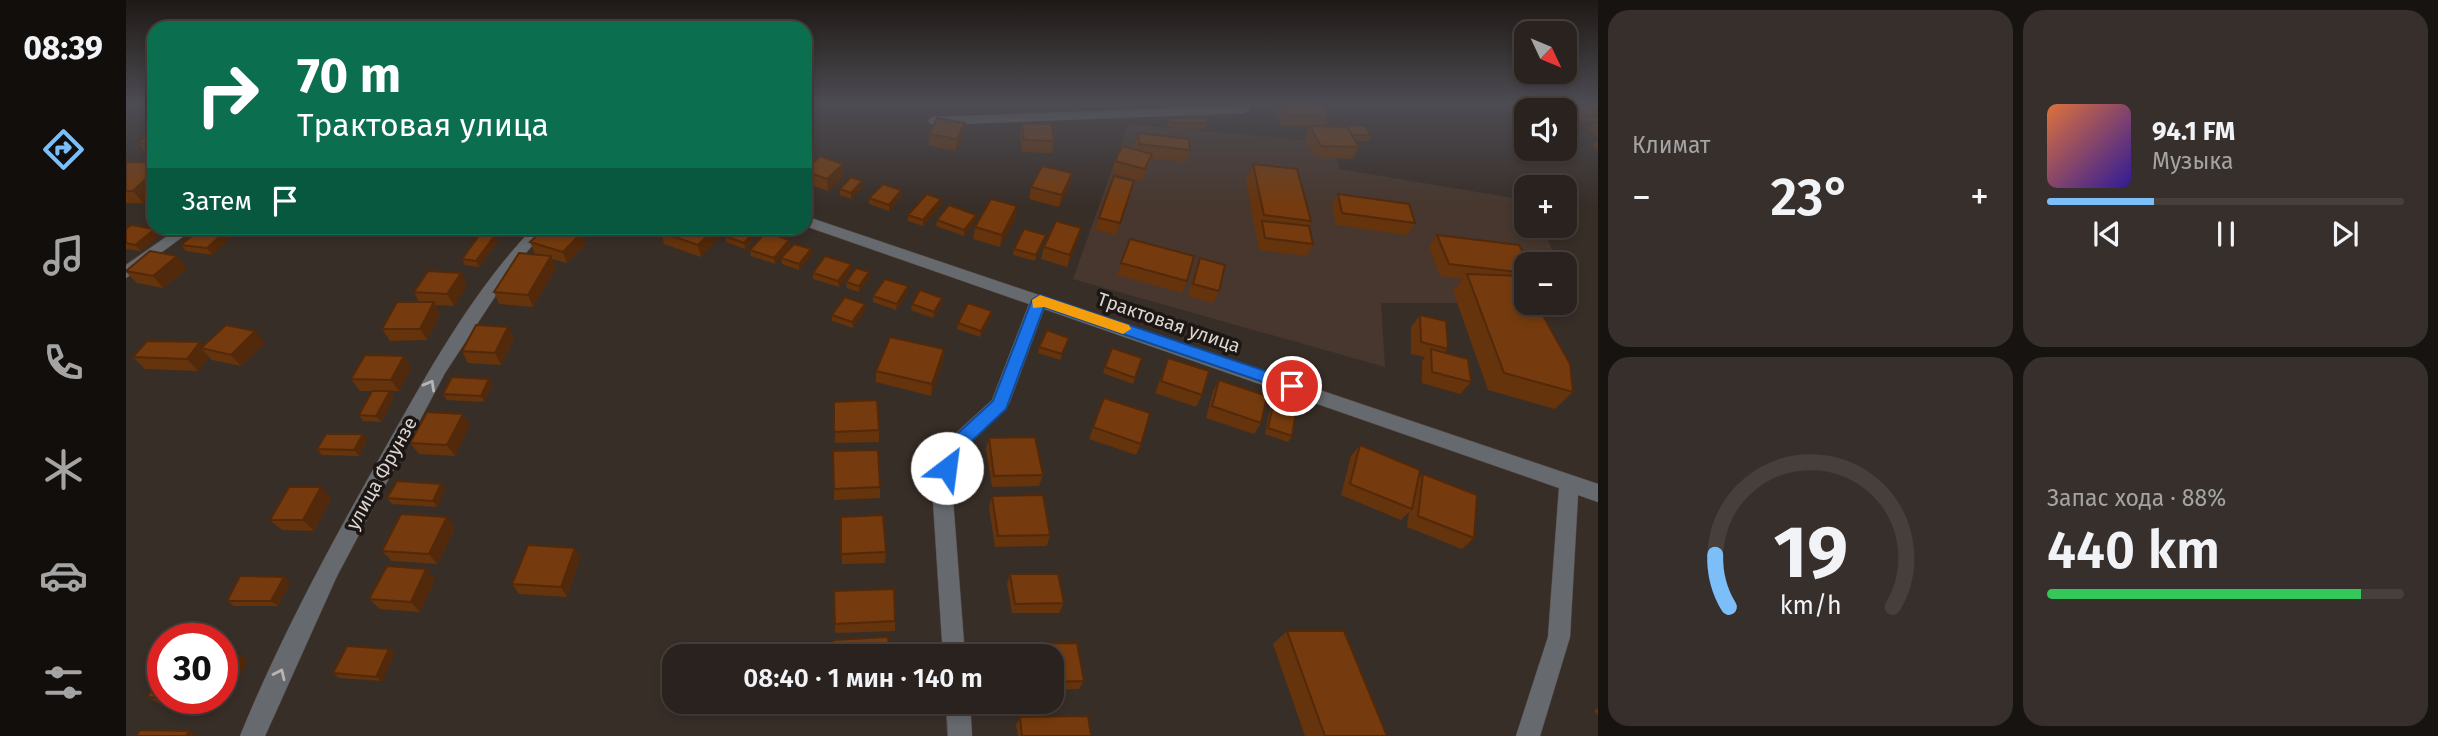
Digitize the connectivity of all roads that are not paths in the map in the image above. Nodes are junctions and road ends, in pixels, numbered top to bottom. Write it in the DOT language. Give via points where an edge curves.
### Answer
graph roads {
  1 [pos="812,222"];
  2 [pos="178,235"];
  3 [pos="534,235"];
  4 [pos="126,273"];
  5 [pos="1040,300"];
  6 [pos="1570,481"];
  7 [pos="1598,493"];
  8 [pos="953,644"];
  9 [pos="959,714"];
  10 [pos="252,736"];
  11 [pos="960,736"];
  12 [pos="1528,736"];
  1 -- 5 [label="street, Трактовая улица"];
  2 -- 4 [label="street"];
  10 -- 3 [label="street, улица Фрунзе, one-way" via="329,569 439,369 512,259"];
  5 -- 6 [label="street, Трактовая улица"];
  5 -- 8 [label="street" via="1000,404 951,450 942,486"];
  6 -- 7 [label="street, Трактовая улица"];
  6 -- 12 [label="street" via="1559,637"];
  9 -- 11 [label="street"];
}
